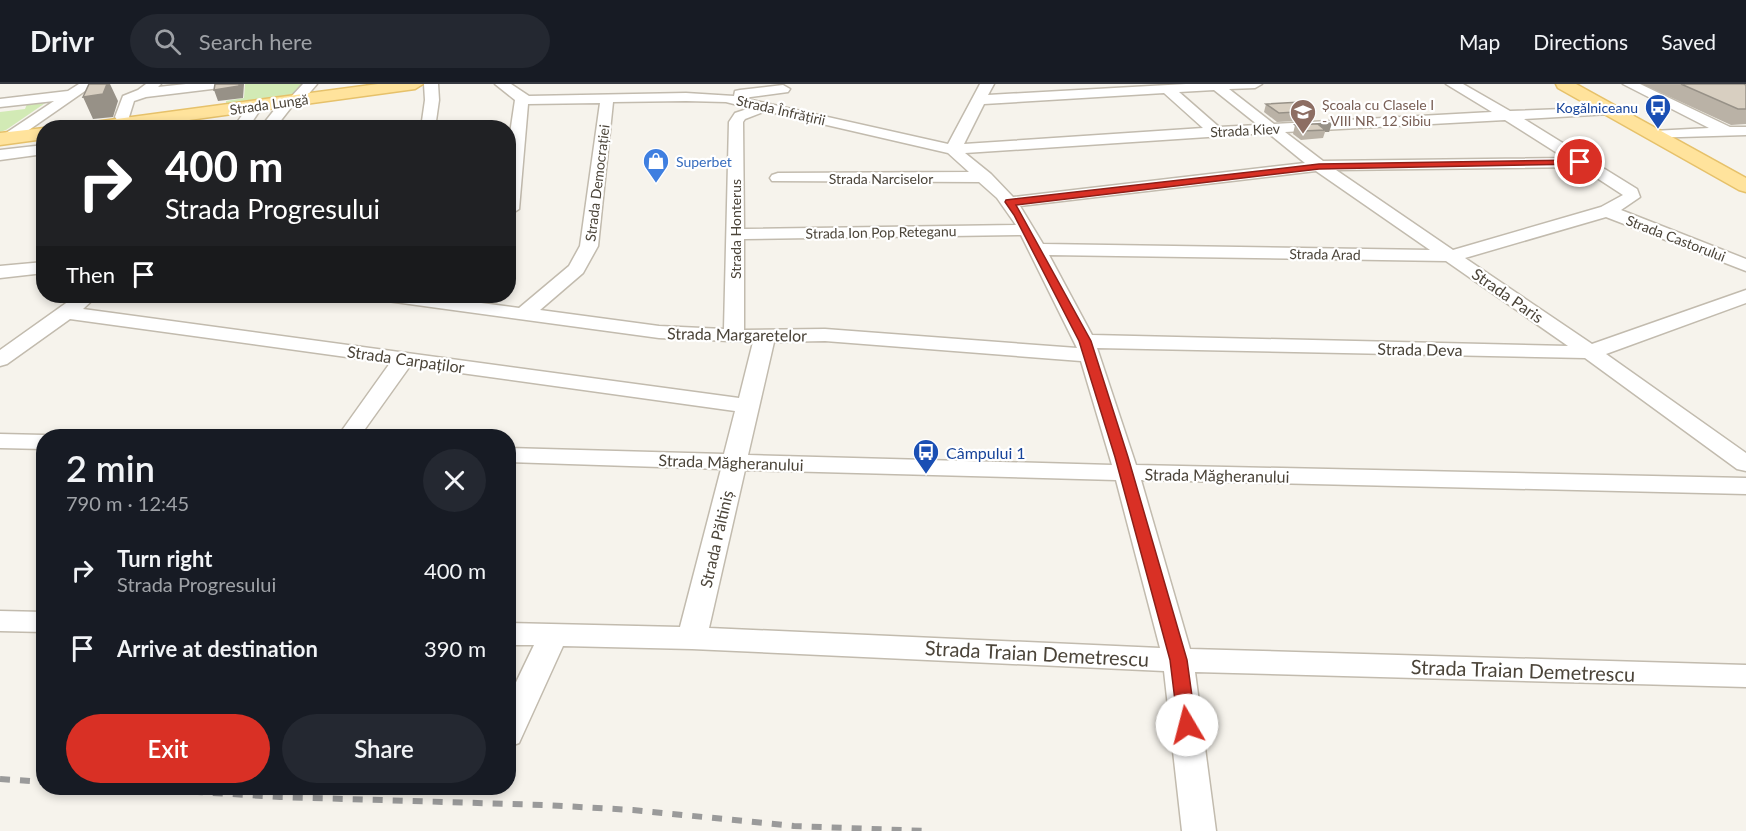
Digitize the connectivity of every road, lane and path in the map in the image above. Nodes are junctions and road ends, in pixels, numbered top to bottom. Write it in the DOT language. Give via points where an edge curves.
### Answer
graph roads {
  1 [pos="88,84"];
  2 [pos="220,84"];
  3 [pos="310,84"];
  4 [pos="415,84"];
  5 [pos="431,84"];
  6 [pos="502,84"];
  7 [pos="1255,84"];
  8 [pos="1453,84"];
  9 [pos="1564,84"];
  10 [pos="1630,84"];
  11 [pos="1215,85"];
  12 [pos="148,89"];
  13 [pos="783,89"];
  14 [pos="1167,89"];
  15 [pos="982,92"];
  16 [pos="73,94"];
  17 [pos="714,97"];
  18 [pos="607,98"];
  19 [pos="522,99"];
  20 [pos="292,102"];
  21 [pos="0,103"];
  22 [pos="255,106"];
  23 [pos="767,106"];
  24 [pos="1610,110"];
  25 [pos="1507,115"];
  26 [pos="36,120"];
  27 [pos="37,120"];
  28 [pos="124,120"];
  29 [pos="150,120"];
  30 [pos="245,120"];
  31 [pos="275,120"];
  32 [pos="429,120"];
  33 [pos="1270,128"];
  34 [pos="1746,130"];
  35 [pos="1726,131"];
  36 [pos="1216,132"];
  37 [pos="36,135"];
  38 [pos="1653,135"];
  39 [pos="3,144"];
  40 [pos="36,148"];
  41 [pos="516,148"];
  42 [pos="953,150"];
  43 [pos="1584,162"];
  44 [pos="1319,166"];
  45 [pos="985,177"];
  46 [pos="778,178"];
  47 [pos="1746,186"];
  48 [pos="1010,202"];
  49 [pos="1607,211"];
  50 [pos="1027,230"];
  51 [pos="734,234"];
  52 [pos="1037,249"];
  53 [pos="1451,256"];
  54 [pos="1746,266"];
  55 [pos="35,268"];
  56 [pos="0,272"];
  57 [pos="1746,296"];
  58 [pos="78,303"];
  59 [pos="444,303"];
  60 [pos="64,312"];
  61 [pos="525,313"];
  62 [pos="765,335"];
  63 [pos="734,336"];
  64 [pos="1087,348"];
  65 [pos="1590,352"];
  66 [pos="404,359"];
  67 [pos="0,360"];
  68 [pos="747,406"];
  69 [pos="354,429"];
  70 [pos="0,441"];
  71 [pos="36,442"];
  72 [pos="516,455"];
  73 [pos="734,461"];
  74 [pos="1746,464"];
  75 [pos="1126,472"];
  76 [pos="1746,486"];
  77 [pos="0,621"];
  78 [pos="36,622"];
  79 [pos="516,634"];
  80 [pos="553,635"];
  81 [pos="692,638"];
  82 [pos="1178,660"];
  83 [pos="1746,676"];
  84 [pos="516,716"];
  85 [pos="1199,831"];
  1 -- 16 [label="street"];
  2 -- 12 [label="street"];
  3 -- 20 [label="street"];
  4 -- 20 [label="main road, Strada Lungă"];
  5 -- 32 [label="street"];
  6 -- 19 [label="street"];
  7 -- 11 [label="street"];
  8 -- 25 [label="street"];
  9 -- 24 [label="main road"];
  10 -- 35 [label="street"];
  11 -- 14 [label="street"];
  11 -- 33 [label="street, Strada Paris"];
  12 -- 28 [label="street" via="128,99"];
  13 -- 17 [label="street"];
  14 -- 15 [label="street"];
  14 -- 36 [label="street"];
  15 -- 42 [label="street"];
  16 -- 21 [label="street"];
  16 -- 27 [label="street"];
  17 -- 18 [label="street, Strada Înfrățirii"];
  17 -- 23 [label="street, Strada Înfrățirii"];
  18 -- 19 [label="street, Strada Înfrățirii"];
  18 -- 61 [label="street, Strada Democrației" via="589,246 576,268"];
  19 -- 41 [label="street"];
  20 -- 22 [label="main road, Strada Lungă"];
  20 -- 31 [label="street"];
  22 -- 29 [label="main road, Strada Lungă"];
  22 -- 30 [label="street"];
  23 -- 42 [label="street, Strada Înfrățirii"];
  23 -- 51 [label="street, Strada Honterus" via="737,120"];
  24 -- 25 [label="street, Strada Kiev"];
  24 -- 38 [label="main road"];
  25 -- 33 [label="street, Strada Kiev"];
  25 -- 43 [label="street"];
  26 -- 39 [label="street"];
  33 -- 36 [label="street, Strada Kiev"];
  33 -- 44 [label="street, Strada Paris"];
  34 -- 35 [label="street"];
  35 -- 38 [label="street"];
  36 -- 42 [label="street, Strada Kiev"];
  37 -- 39 [label="main road"];
  38 -- 47 [label="main road"];
  39 -- 40 [label="street"];
  42 -- 45 [label="street"];
  43 -- 44 [label="street"];
  43 -- 49 [label="street, Strada Arad" via="1633,194"];
  44 -- 48 [label="street"];
  44 -- 53 [label="street, Strada Paris"];
  45 -- 46 [label="street, Strada Narciselor"];
  45 -- 48 [label="street"];
  48 -- 50 [label="street"];
  49 -- 53 [label="street, Strada Arad"];
  49 -- 54 [label="street, Strada Castorului"];
  50 -- 51 [label="street, Strada Ion Pop Reteganu"];
  50 -- 52 [label="street"];
  51 -- 63 [label="street, Strada Honterus"];
  52 -- 53 [label="street, Strada Arad"];
  52 -- 64 [label="street"];
  53 -- 65 [label="street, Strada Paris"];
  55 -- 56 [label="street"];
  57 -- 65 [label="street, Strada Deva"];
  58 -- 60 [label="street"];
  59 -- 61 [label="street, Strada Margaretelor"];
  60 -- 66 [label="street, Strada Carpaților"];
  60 -- 67 [label="street"];
  61 -- 63 [label="street, Strada Margaretelor" via="659,332"];
  62 -- 63 [label="street, Strada Margaretelor"];
  62 -- 64 [label="street, Strada Margaretelor"];
  62 -- 68 [label="street, Strada Păltiniș"];
  64 -- 65 [label="street, Strada Deva"];
  64 -- 75 [label="street"];
  65 -- 74 [label="street, Strada Paris"];
  66 -- 68 [label="street, Strada Carpaților"];
  66 -- 69 [label="street"];
  68 -- 73 [label="street, Strada Păltiniș"];
  70 -- 71 [label="street"];
  72 -- 73 [label="street, Strada Măgheranului"];
  73 -- 75 [label="street, Strada Măgheranului"];
  73 -- 81 [label="street, Strada Păltiniș"];
  75 -- 76 [label="street, Strada Măgheranului"];
  75 -- 82 [label="street"];
  77 -- 78 [label="street"];
  79 -- 80 [label="street, Strada Traian Demetrescu"];
  80 -- 81 [label="street, Strada Traian Demetrescu"];
  80 -- 84 [label="street"];
  81 -- 82 [label="street, Strada Traian Demetrescu"];
  82 -- 83 [label="street, Strada Traian Demetrescu"];
  82 -- 85 [label="street"];
}
